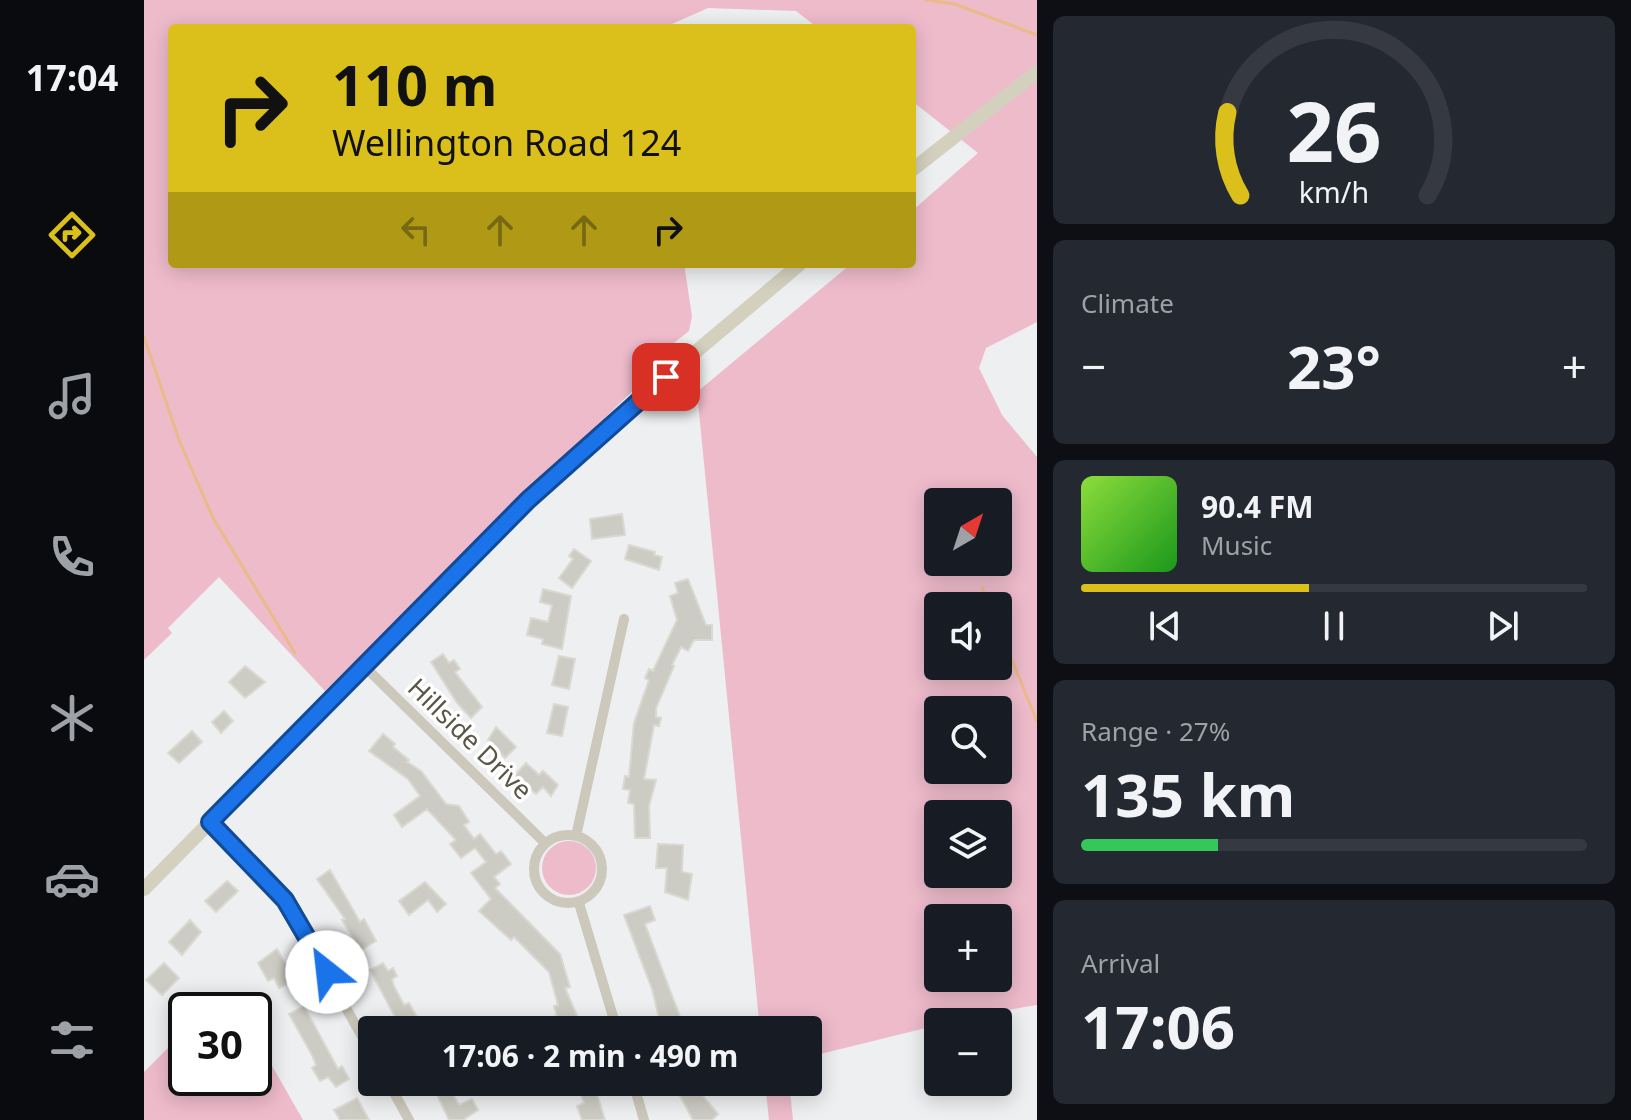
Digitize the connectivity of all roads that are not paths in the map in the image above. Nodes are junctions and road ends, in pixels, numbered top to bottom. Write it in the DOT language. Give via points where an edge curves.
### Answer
graph roads {
  1 [pos="1037,72"];
  2 [pos="916,167"];
  3 [pos="795,268"];
  4 [pos="624,619"];
  5 [pos="364,666"];
  6 [pos="210,822"];
  7 [pos="576,836"];
  8 [pos="545,843"];
  9 [pos="144,889"];
  10 [pos="579,903"];
  11 [pos="613,1016"];
  12 [pos="358,1029"];
  13 [pos="396,1096"];
  14 [pos="637,1096"];
  15 [pos="409,1120"];
  16 [pos="644,1120"];
  1 -- 2 [label="main road"];
  3 -- 5 [label="main road" via="580,451"];
  4 -- 7 [label="street"];
  5 -- 6 [label="main road"];
  5 -- 8 [label="street, Hillside Drive"];
  6 -- 9 [label="main road"];
  6 -- 12 [label="street" via="285,900"];
  7 -- 8 [label="street"];
  7 -- 10 [label="street" via="595,848 602,870 595,891"];
  8 -- 10 [label="street" via="533,867 541,892 565,904"];
  10 -- 11 [label="street"];
  13 -- 15 [label="street"];
  14 -- 16 [label="street"];
}
